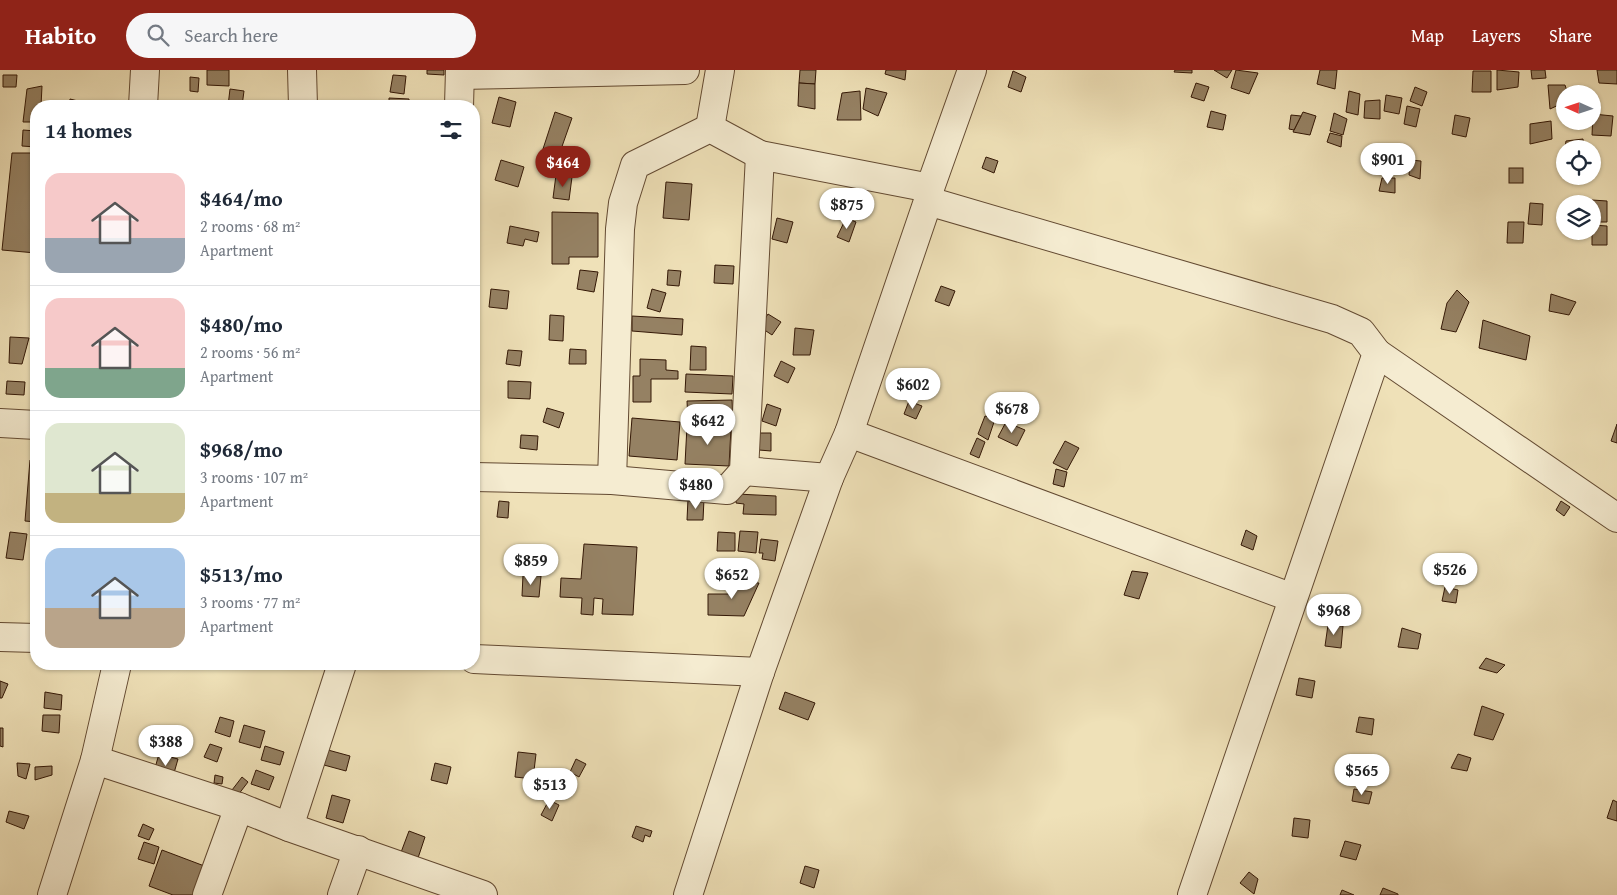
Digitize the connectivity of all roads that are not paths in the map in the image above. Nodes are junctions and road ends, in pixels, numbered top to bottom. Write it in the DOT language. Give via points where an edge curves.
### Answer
graph roads {
  1 [pos="145,70"];
  2 [pos="302,70"];
  3 [pos="685,70"];
  4 [pos="720,70"];
  5 [pos="972,70"];
  6 [pos="460,72"];
  7 [pos="143,100"];
  8 [pos="303,100"];
  9 [pos="459,100"];
  10 [pos="710,128"];
  11 [pos="760,155"];
  12 [pos="929,195"];
  13 [pos="1377,353"];
  14 [pos="0,423"];
  15 [pos="30,424"];
  16 [pos="849,433"];
  17 [pos="744,471"];
  18 [pos="480,477"];
  19 [pos="829,478"];
  20 [pos="612,480"];
  21 [pos="1617,518"];
  22 [pos="1293,598"];
  23 [pos="0,636"];
  24 [pos="30,638"];
  25 [pos="480,659"];
  26 [pos="116,670"];
  27 [pos="340,670"];
  28 [pos="760,672"];
  29 [pos="95,760"];
  30 [pos="239,807"];
  31 [pos="289,827"];
  32 [pos="358,850"];
  33 [pos="480,894"];
  34 [pos="52,895"];
  35 [pos="207,895"];
  36 [pos="342,895"];
  37 [pos="688,895"];
  38 [pos="1192,895"];
  1 -- 7 [label="street"];
  2 -- 8 [label="street"];
  3 -- 6 [label="street"];
  4 -- 10 [label="street"];
  5 -- 12 [label="street"];
  6 -- 9 [label="street"];
  10 -- 11 [label="street"];
  10 -- 20 [label="street" via="636,165 623,203"];
  11 -- 12 [label="street"];
  11 -- 17 [label="street"];
  12 -- 13 [label="street" via="1332,319 1361,332"];
  12 -- 16 [label="street"];
  13 -- 21 [label="street"];
  13 -- 22 [label="street"];
  14 -- 15 [label="street"];
  16 -- 19 [label="street"];
  16 -- 22 [label="street"];
  17 -- 19 [label="street"];
  17 -- 20 [label="street" via="727,490"];
  18 -- 20 [label="street"];
  19 -- 28 [label="street"];
  22 -- 38 [label="street"];
  23 -- 24 [label="street"];
  25 -- 28 [label="street"];
  26 -- 29 [label="street"];
  27 -- 31 [label="street"];
  28 -- 37 [label="street"];
  29 -- 30 [label="street"];
  29 -- 34 [label="street"];
  30 -- 31 [label="street"];
  30 -- 35 [label="street"];
  31 -- 32 [label="street"];
  32 -- 33 [label="street"];
  32 -- 36 [label="street"];
}
